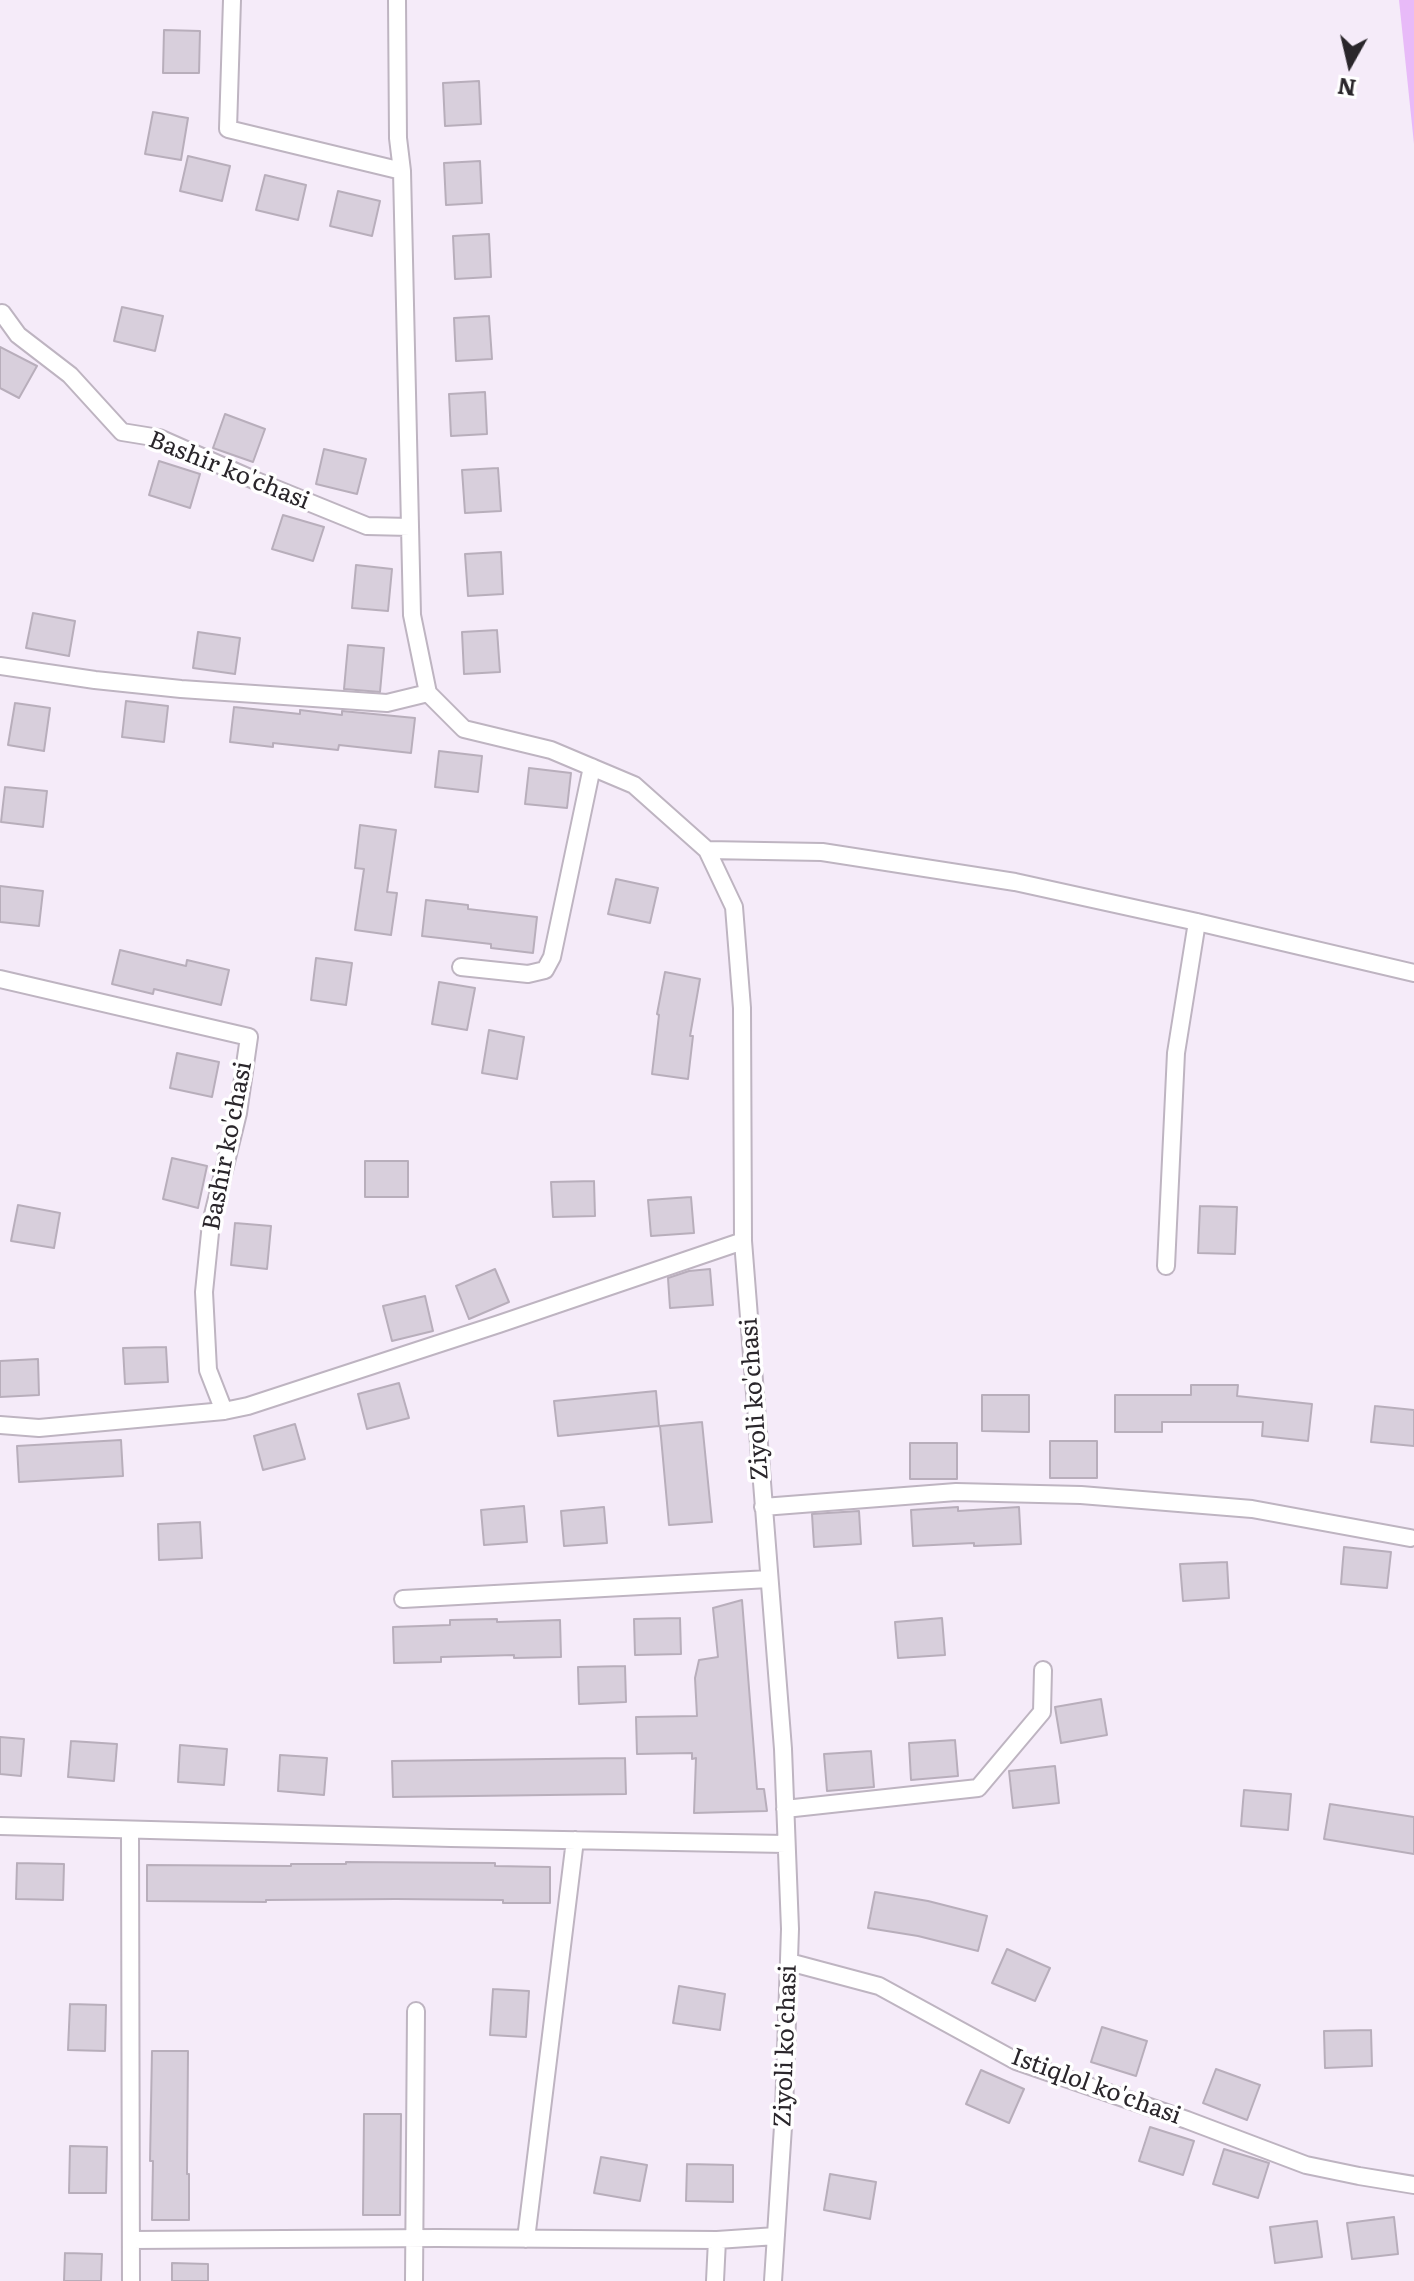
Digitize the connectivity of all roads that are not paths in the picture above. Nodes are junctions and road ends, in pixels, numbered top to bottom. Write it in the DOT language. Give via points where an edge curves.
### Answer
graph roads {
  1 [pos="232,0"];
  2 [pos="397,0"];
  3 [pos="402,171"];
  4 [pos="0,315"];
  5 [pos="410,527"];
  6 [pos="0,666"];
  7 [pos="428,693"];
  8 [pos="592,767"];
  9 [pos="707,850"];
  10 [pos="1197,922"];
  11 [pos="461,967"];
  12 [pos="1414,973"];
  13 [pos="0,979"];
  14 [pos="743,1241"];
  15 [pos="1166,1266"];
  16 [pos="224,1411"];
  17 [pos="0,1425"];
  18 [pos="763,1507"];
  19 [pos="1410,1538"];
  20 [pos="769,1579"];
  21 [pos="403,1599"];
  22 [pos="1043,1670"];
  23 [pos="785,1809"];
  24 [pos="0,1826"];
  25 [pos="130,1830"];
  26 [pos="575,1840"];
  27 [pos="786,1844"];
  28 [pos="789,1962"];
  29 [pos="416,2011"];
  30 [pos="1414,2185"];
  31 [pos="776,2236"];
  32 [pos="413,2238"];
  33 [pos="526,2239"];
  34 [pos="131,2240"];
  35 [pos="717,2240"];
  36 [pos="131,2281"];
  37 [pos="414,2281"];
  38 [pos="715,2281"];
  39 [pos="773,2281"];
  1 -- 3 [label="street" via="228,129"];
  2 -- 3 [label="street"];
  3 -- 5 [label="street"];
  4 -- 5 [label="street, Bashir ko'chasi" via="70,375 122,432 159,438 367,526"];
  5 -- 7 [label="street" via="412,615"];
  6 -- 7 [label="street" via="181,689 387,703"];
  7 -- 8 [label="street, Ziyoli ko'chasi" via="464,729 551,750"];
  8 -- 9 [label="street, Ziyoli ko'chasi" via="634,785"];
  8 -- 11 [label="street" via="545,970 528,974"];
  9 -- 10 [label="street" via="822,852 1015,882"];
  9 -- 14 [label="street, Ziyoli ko'chasi" via="734,907 742,1008"];
  10 -- 12 [label="street"];
  10 -- 15 [label="street" via="1176,1053"];
  13 -- 16 [label="street, Bashir ko'chasi" via="249,1037 238,1113 211,1223 204,1292 208,1370"];
  14 -- 16 [label="street"];
  14 -- 18 [label="street, Ziyoli ko'chasi"];
  16 -- 17 [label="street" via="39,1428"];
  18 -- 19 [label="street" via="956,1492 1081,1495 1252,1509"];
  18 -- 20 [label="street, Ziyoli ko'chasi"];
  20 -- 21 [label="street"];
  20 -- 23 [label="street, Ziyoli ko'chasi"];
  22 -- 23 [label="street" via="1042,1712 978,1788"];
  23 -- 27 [label="street, Ziyoli ko'chasi"];
  24 -- 25 [label="street"];
  25 -- 26 [label="street"];
  25 -- 34 [label="street"];
  26 -- 27 [label="street"];
  26 -- 33 [label="street"];
  27 -- 28 [label="street, Ziyoli ko'chasi"];
  28 -- 30 [label="street, Istiqlol ko'chasi" via="879,1986 1016,2061 1306,2165"];
  28 -- 31 [label="street, Ziyoli ko'chasi"];
  29 -- 32 [label="street"];
  31 -- 35 [label="street"];
  31 -- 39 [label="street, Ziyoli ko'chasi"];
  32 -- 33 [label="street"];
  32 -- 34 [label="street"];
  32 -- 37 [label="street"];
  33 -- 35 [label="street"];
  34 -- 36 [label="street"];
  35 -- 38 [label="street"];
}
